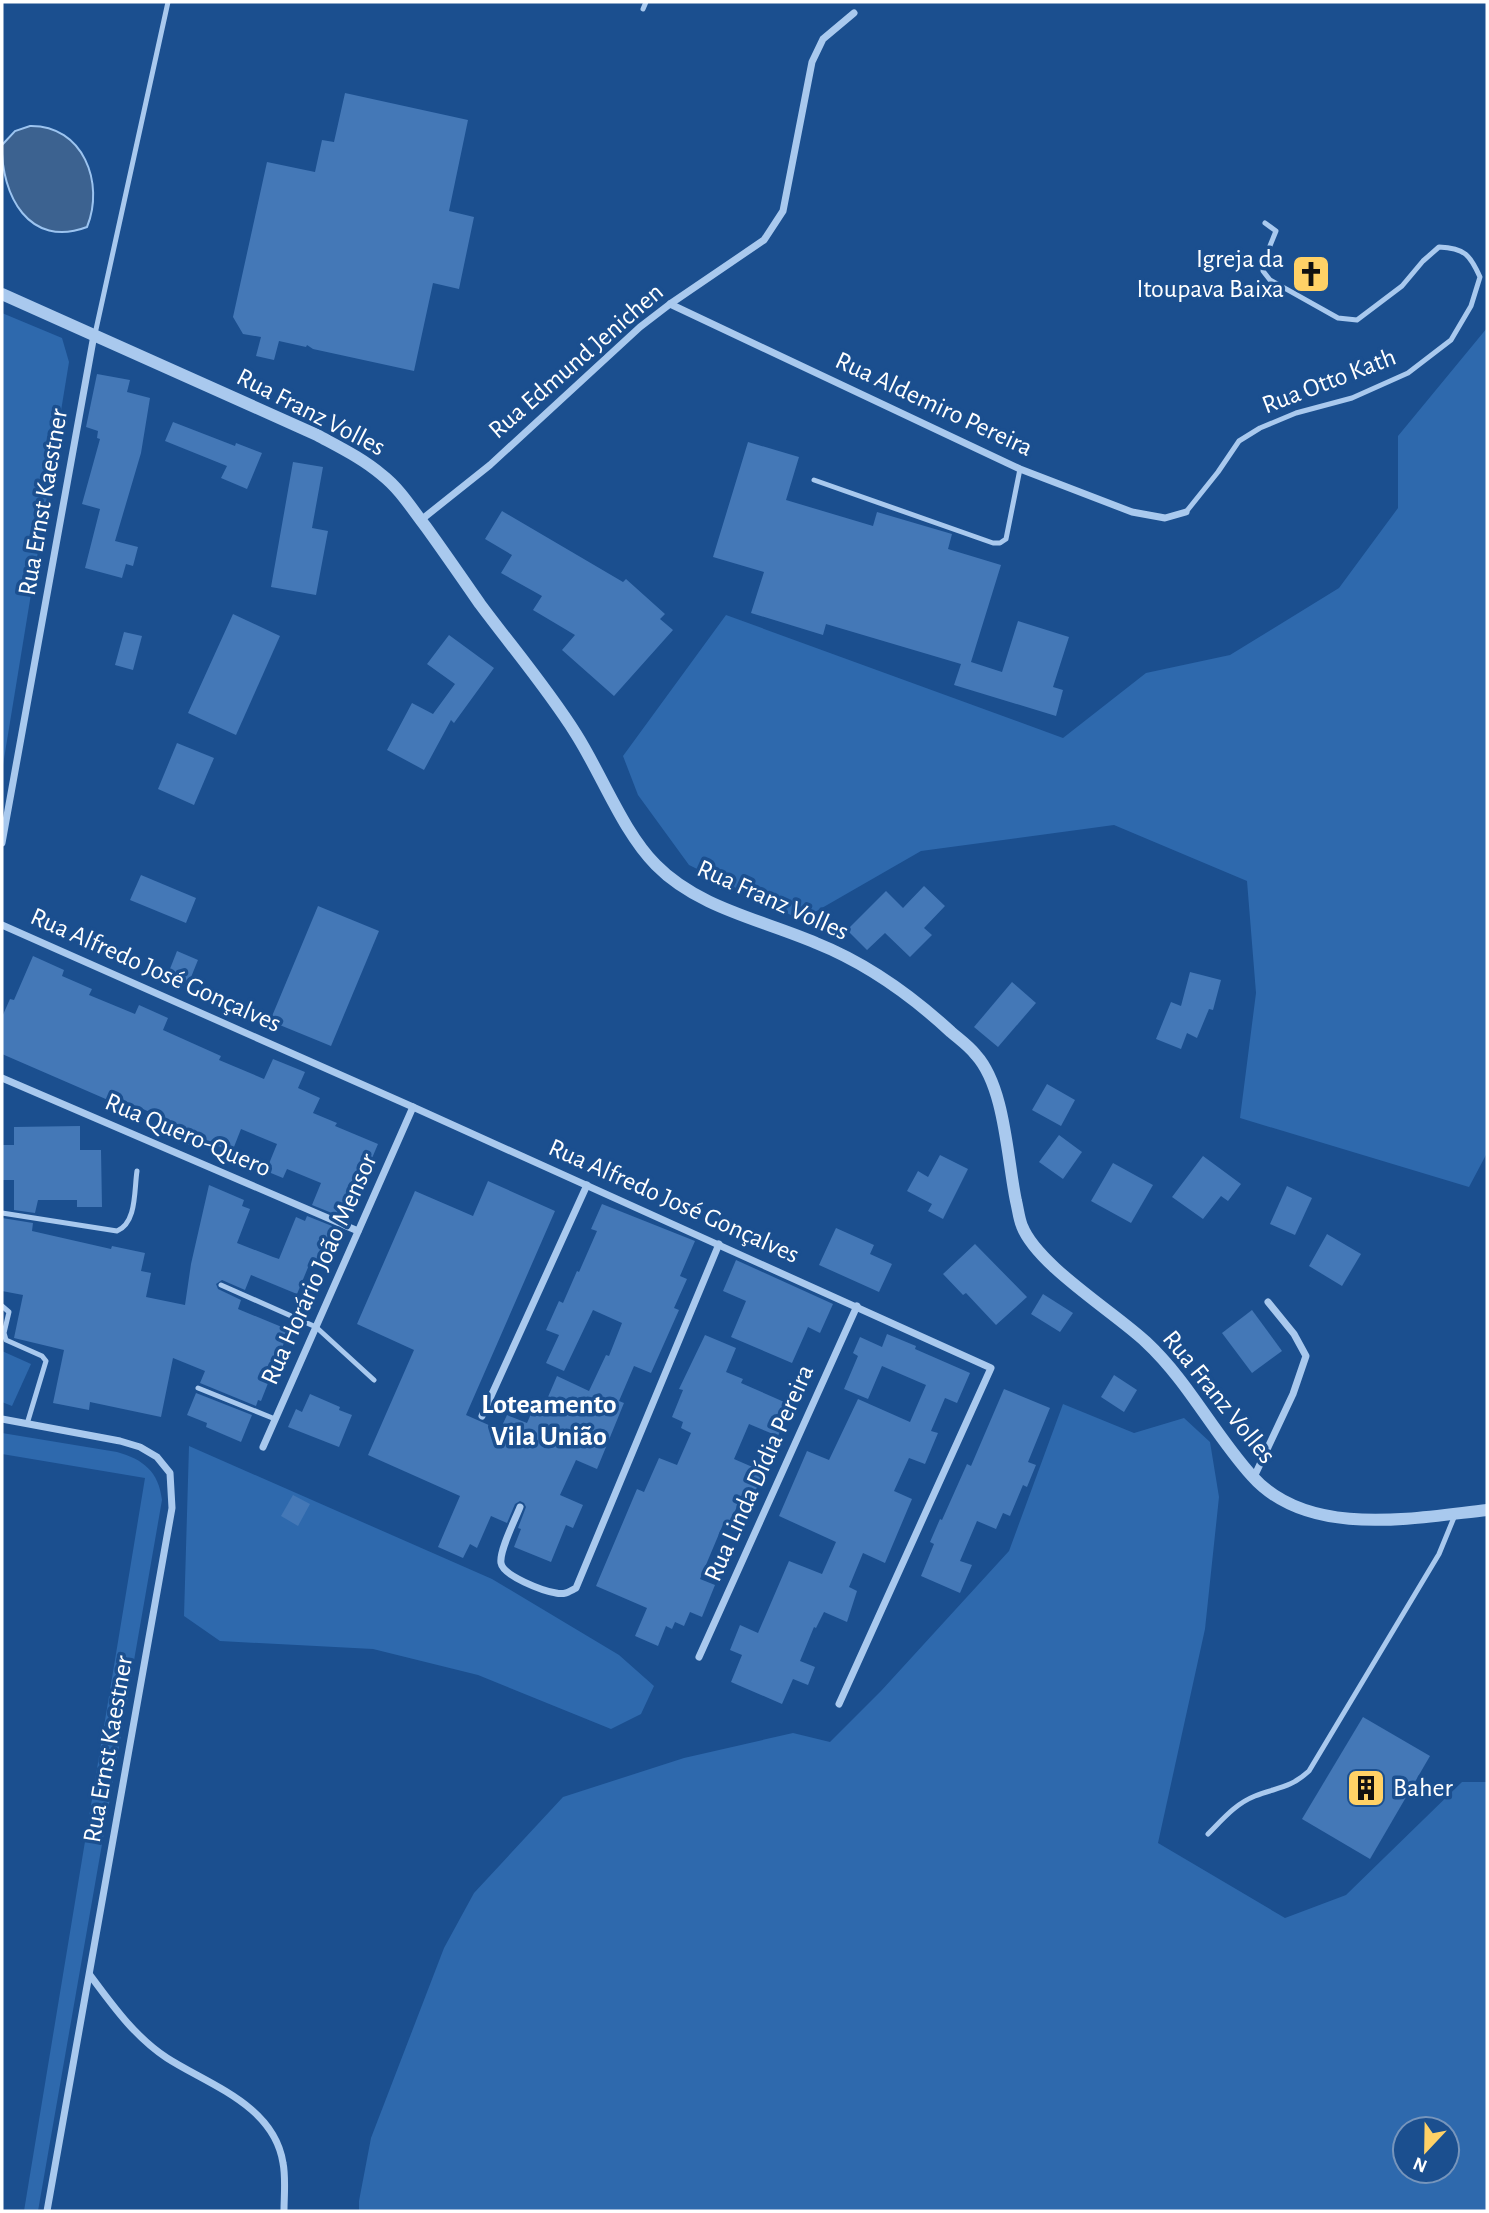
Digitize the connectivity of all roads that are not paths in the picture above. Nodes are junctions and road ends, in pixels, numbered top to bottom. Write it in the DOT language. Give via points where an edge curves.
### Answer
graph roads {
  1 [pos="168,2"];
  2 [pos="646,2"];
  3 [pos="643,9"];
  4 [pos="854,13"];
  5 [pos="1265,223"];
  6 [pos="2,294"];
  7 [pos="670,304"];
  8 [pos="95,334"];
  9 [pos="1020,469"];
  10 [pos="814,481"];
  11 [pos="1186,512"];
  12 [pos="421,520"];
  13 [pos="2,843"];
  14 [pos="2,925"];
  15 [pos="2,1078"];
  16 [pos="413,1107"];
  17 [pos="137,1171"];
  18 [pos="587,1185"];
  19 [pos="2,1213"];
  20 [pos="358,1231"];
  21 [pos="719,1244"];
  22 [pos="221,1285"];
  23 [pos="1268,1302"];
  24 [pos="2,1306"];
  25 [pos="858,1306"];
  26 [pos="316,1327"];
  27 [pos="374,1380"];
  28 [pos="198,1388"];
  29 [pos="482,1416"];
  30 [pos="2,1419"];
  31 [pos="275,1419"];
  32 [pos="27,1423"];
  33 [pos="263,1447"];
  34 [pos="1253,1478"];
  35 [pos="520,1507"];
  36 [pos="1487,1510"];
  37 [pos="1456,1513"];
  38 [pos="699,1657"];
  39 [pos="839,1704"];
  40 [pos="1208,1834"];
  41 [pos="90,1975"];
  42 [pos="47,2211"];
  43 [pos="284,2211"];
  1 -- 8 [label="lane"];
  2 -- 3 [label="lane"];
  4 -- 7 [label="street, Rua Edmund Jenichen" via="823,39 812,62 783,212 764,240"];
  5 -- 11 [label="lane, Rua Otto Kath" via="1276,231 1263,271 1270,280 1338,318 1357,320 1402,286 1439,247 1471,256 1480,277 1471,306 1451,340 1408,373 1352,398 1296,413 1239,441"];
  6 -- 8 [label="street, Rua Franz Volles"];
  7 -- 9 [label="street, Rua Aldemiro Pereira"];
  7 -- 12 [label="street, Rua Edmund Jenichen" via="490,465"];
  8 -- 12 [label="street, Rua Franz Volles" via="352,454 403,494"];
  8 -- 13 [label="street, Rua Ernst Kaestner"];
  9 -- 10 [label="lane" via="1006,539 1000,543"];
  9 -- 11 [label="street, Rua Aldemiro Pereira" via="1132,512 1165,518"];
  12 -- 34 [label="street, Rua Franz Volles" via="577,735 655,865 682,887 715,904 822,945 870,970 911,998 977,1055 991,1077 1022,1226 1034,1246 1147,1344"];
  14 -- 16 [label="street, Rua Alfredo José Gonçalves"];
  15 -- 20 [label="street, Rua Quero-Quero"];
  16 -- 18 [label="street, Rua Alfredo José Gonçalves"];
  16 -- 20 [label="street, Rua Horário João Mensor"];
  17 -- 19 [label="lane" via="131,1217 124,1229"];
  18 -- 21 [label="street, Rua Alfredo José Gonçalves"];
  18 -- 29 [label="street"];
  20 -- 26 [label="street, Rua Horário João Mensor"];
  21 -- 25 [label="street, Rua Alfredo José Gonçalves"];
  21 -- 35 [label="street" via="576,1588 568,1593 555,1594 508,1575 502,1568 500,1559"];
  22 -- 26 [label="lane"];
  23 -- 34 [label="street" via="1306,1356"];
  24 -- 32 [label="lane" via="9,1312 6,1340 46,1361"];
  25 -- 38 [label="street, Rua Linda Dídia Pereira"];
  25 -- 39 [label="street, Rua Alfredo José Gonçalves" via="990,1368"];
  26 -- 27 [label="lane"];
  26 -- 31 [label="street, Rua Horário João Mensor"];
  28 -- 31 [label="lane"];
  30 -- 32 [label="street, Rua Ernst Kaestner"];
  31 -- 33 [label="street, Rua Horário João Mensor"];
  32 -- 41 [label="street, Rua Ernst Kaestner" via="140,1447 170,1472 173,1508"];
  34 -- 37 [label="street, Rua Franz Volles" via="1293,1507 1317,1514 1378,1520"];
  36 -- 37 [label="street, Rua Franz Volles"];
  37 -- 40 [label="lane" via="1439,1554 1309,1771 1294,1784 1233,1808"];
  41 -- 42 [label="street, Rua Ernst Kaestner"];
  41 -- 43 [label="street" via="129,2026 165,2057 244,2102 273,2134 284,2162"];
}
